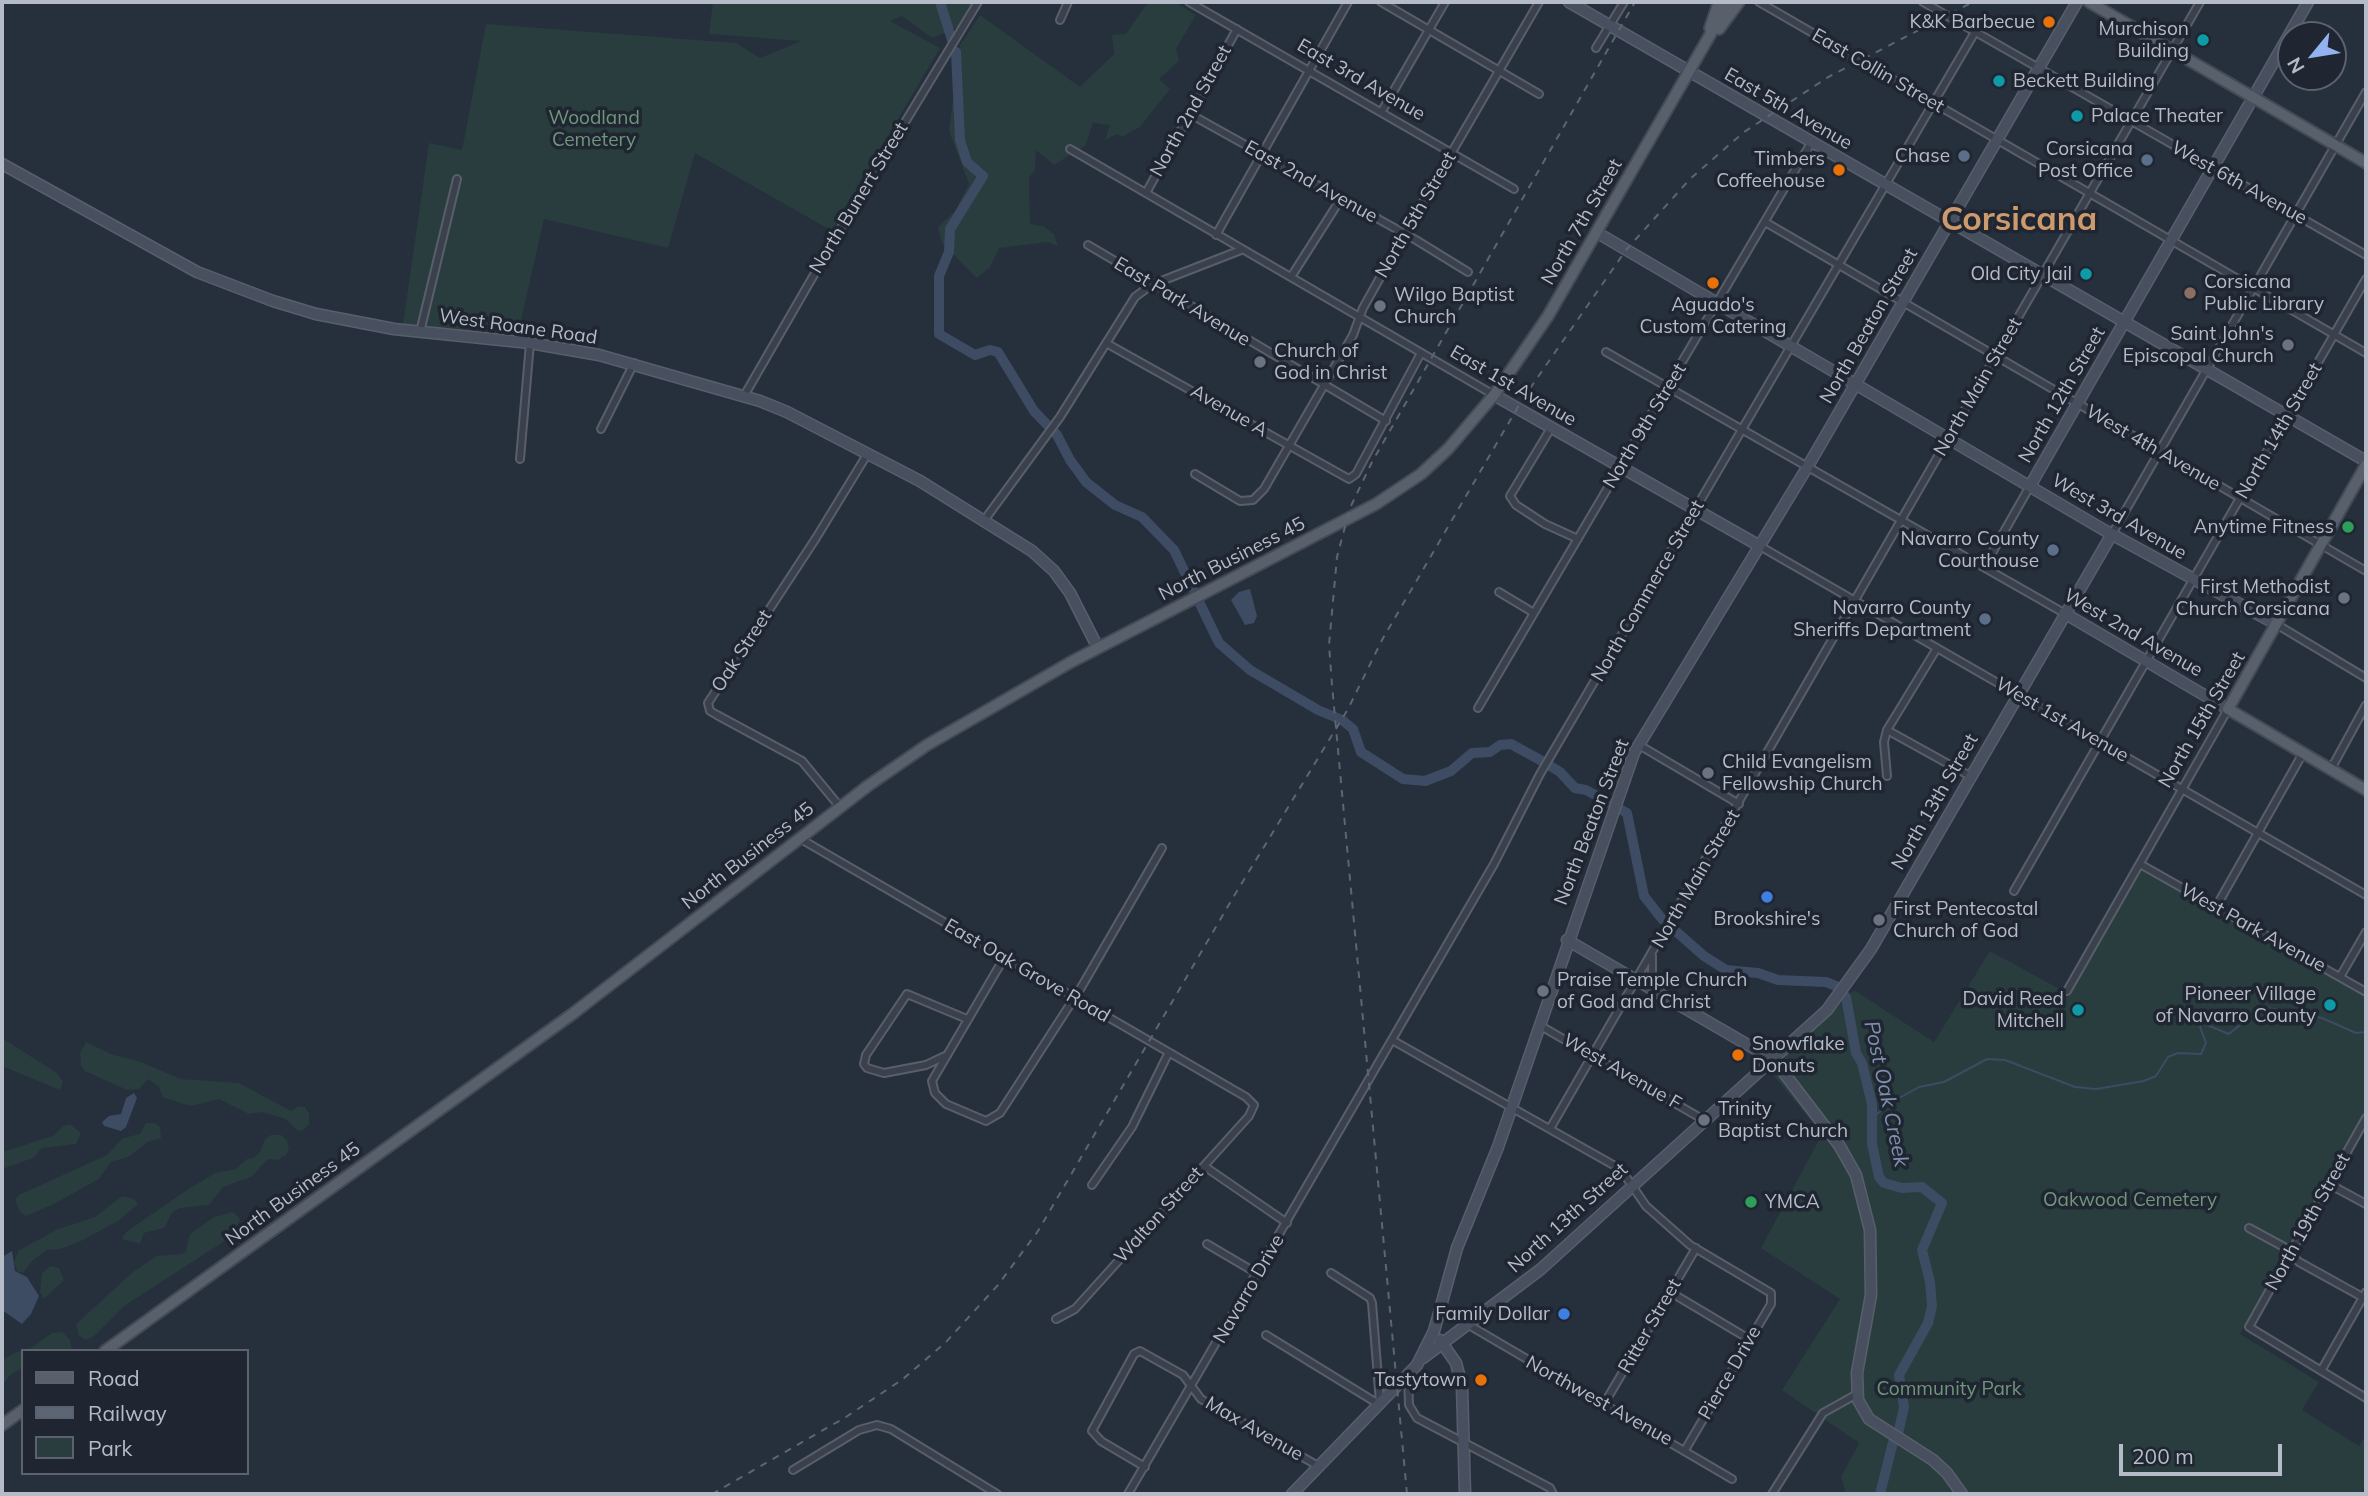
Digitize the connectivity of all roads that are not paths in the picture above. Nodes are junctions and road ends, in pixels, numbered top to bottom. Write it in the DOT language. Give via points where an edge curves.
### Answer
graph roads {
  1 [pos="978,2"];
  2 [pos="1068,2"];
  3 [pos="1189,2"];
  4 [pos="1348,2"];
  5 [pos="1381,2"];
  6 [pos="1445,2"];
  7 [pos="1538,2"];
  8 [pos="1569,2"];
  9 [pos="1623,2"];
  10 [pos="1719,2"];
  11 [pos="1729,2"];
  12 [pos="1739,2"];
  13 [pos="1759,2"];
  14 [pos="1923,2"];
  15 [pos="2077,2"];
  16 [pos="2089,2"];
  17 [pos="2200,2"];
  18 [pos="2308,2"];
  19 [pos="1060,20"];
  20 [pos="1611,25"];
  21 [pos="1237,29"];
  22 [pos="1429,29"];
  23 [pos="1975,32"];
  24 [pos="1707,41"];
  25 [pos="1596,48"];
  26 [pos="2172,51"];
  27 [pos="2039,68"];
  28 [pos="1500,69"];
  29 [pos="1309,70"];
  30 [pos="1689,71"];
  31 [pos="2366,92"];
  32 [pos="1539,94"];
  33 [pos="2252,97"];
  34 [pos="1933,103"];
  35 [pos="1382,111"];
  36 [pos="1190,114"];
  37 [pos="2131,122"];
  38 [pos="1998,140"];
  39 [pos="1811,143"];
  40 [pos="2336,145"];
  41 [pos="1070,149"];
  42 [pos="1452,153"];
  43 [pos="1261,154"];
  44 [pos="2366,163"];
  45 [pos="2,164"];
  46 [pos="2212,167"];
  47 [pos="457,179"];
  48 [pos="1885,184"];
  49 [pos="1514,189"];
  50 [pos="1146,192"];
  51 [pos="2091,192"];
  52 [pos="1340,200"];
  53 [pos="2294,214"];
  54 [pos="1949,221"];
  55 [pos="1765,222"];
  56 [pos="1596,232"];
  57 [pos="1405,233"];
  58 [pos="1216,235"];
  59 [pos="2170,240"];
  60 [pos="1088,246"];
  61 [pos="1241,250"];
  62 [pos="2366,255"];
  63 [pos="1839,266"];
  64 [pos="1468,272"];
  65 [pos="2043,274"];
  66 [pos="1291,277"];
  67 [pos="2366,279"];
  68 [pos="1152,285"];
  69 [pos="2253,287"];
  70 [pos="1717,304"];
  71 [pos="1903,304"];
  72 [pos="1360,317"];
  73 [pos="2124,321"];
  74 [pos="420,332"];
  75 [pos="2335,334"];
  76 [pos="530,343"];
  77 [pos="1106,343"];
  78 [pos="1792,347"];
  79 [pos="1606,352"];
  80 [pos="1421,353"];
  81 [pos="2366,353"];
  82 [pos="1996,357"];
  83 [pos="634,363"];
  84 [pos="2206,369"];
  85 [pos="1855,384"];
  86 [pos="1324,385"];
  87 [pos="1668,386"];
  88 [pos="1494,395"];
  89 [pos="744,396"];
  90 [pos="2077,404"];
  91 [pos="2288,416"];
  92 [pos="1386,421"];
  93 [pos="1551,428"];
  94 [pos="601,429"];
  95 [pos="1744,429"];
  96 [pos="1948,438"];
  97 [pos="1290,447"];
  98 [pos="1448,449"];
  99 [pos="2157,450"];
  100 [pos="867,453"];
  101 [pos="520,459"];
  102 [pos="2366,463"];
  103 [pos="1620,467"];
  104 [pos="1808,467"];
  105 [pos="1195,474"];
  106 [pos="2030,486"];
  107 [pos="2240,498"];
  108 [pos="1695,509"];
  109 [pos="1902,519"];
  110 [pos="983,522"];
  111 [pos="2112,534"];
  112 [pos="1578,539"];
  113 [pos="1759,545"];
  114 [pos="2321,545"];
  115 [pos="1984,567"];
  116 [pos="2366,571"];
  117 [pos="2194,579"];
  118 [pos="1499,592"];
  119 [pos="1856,601"];
  120 [pos="1534,613"];
  121 [pos="2064,613"];
  122 [pos="2276,624"];
  123 [pos="1098,648"];
  124 [pos="1937,648"];
  125 [pos="2147,661"];
  126 [pos="2366,678"];
  127 [pos="2018,695"];
  128 [pos="2366,705"];
  129 [pos="1478,708"];
  130 [pos="2228,709"];
  131 [pos="1887,730"];
  132 [pos="2100,742"];
  133 [pos="1639,745"];
  134 [pos="2303,753"];
  135 [pos="2331,769"];
  136 [pos="1886,776"];
  137 [pos="1970,776"];
  138 [pos="2182,789"];
  139 [pos="2366,790"];
  140 [pos="1739,804"];
  141 [pos="840,807"];
  142 [pos="2258,833"];
  143 [pos="799,838"];
  144 [pos="1162,848"];
  145 [pos="2140,864"];
  146 [pos="2014,891"];
  147 [pos="2366,895"];
  148 [pos="2216,907"];
  149 [pos="2366,932"];
  150 [pos="1567,940"];
  151 [pos="1652,954"];
  152 [pos="1004,958"];
  153 [pos="2340,977"];
  154 [pos="1636,980"];
  155 [pos="2067,991"];
  156 [pos="2366,992"];
  157 [pos="1664,997"];
  158 [pos="1073,998"];
  159 [pos="967,1019"];
  160 [pos="1539,1025"];
  161 [pos="1392,1040"];
  162 [pos="1168,1054"];
  163 [pos="1594,1055"];
  164 [pos="945,1056"];
  165 [pos="1774,1060"];
  166 [pos="1368,1082"];
  167 [pos="1254,1105"];
  168 [pos="1512,1106"];
  169 [pos="2366,1118"];
  170 [pos="1704,1120"];
  171 [pos="1550,1127"];
  172 [pos="1204,1166"];
  173 [pos="2329,1184"];
  174 [pos="1092,1185"];
  175 [pos="1632,1185"];
  176 [pos="2366,1204"];
  177 [pos="1287,1223"];
  178 [pos="2249,1228"];
  179 [pos="1207,1244"];
  180 [pos="1696,1248"];
  181 [pos="2290,1253"];
  182 [pos="1331,1273"];
  183 [pos="1258,1274"];
  184 [pos="1670,1292"];
  185 [pos="2365,1296"];
  186 [pos="1056,1319"];
  187 [pos="1467,1324"];
  188 [pos="1434,1331"];
  189 [pos="1266,1335"];
  190 [pos="1749,1339"];
  191 [pos="1442,1343"];
  192 [pos="109,1349"];
  193 [pos="1420,1360"];
  194 [pos="2321,1371"];
  195 [pos="1408,1376"];
  196 [pos="1192,1387"];
  197 [pos="1857,1394"];
  198 [pos="2366,1398"];
  199 [pos="1604,1404"];
  200 [pos="1380,1405"];
  201 [pos="21,1411"];
  202 [pos="2,1425"];
  203 [pos="1462,1442"];
  204 [pos="1685,1450"];
  205 [pos="1320,1466"];
  206 [pos="1145,1467"];
  207 [pos="793,1470"];
  208 [pos="1732,1479"];
  209 [pos="997,1494"];
  210 [pos="1128,1494"];
  211 [pos="1292,1494"];
  212 [pos="1465,1494"];
  213 [pos="1553,1494"];
  214 [pos="1772,1494"];
  215 [pos="1962,1494"];
  1 -- 89 [label="street, North Bunert Street"];
  2 -- 19 [label="street"];
  3 -- 21 [label="street, East 3rd Avenue"];
  4 -- 29 [label="street"];
  5 -- 22 [label="street"];
  6 -- 22 [label="street"];
  7 -- 28 [label="street, North 5th Street"];
  8 -- 20 [label="street, East 5th Avenue"];
  9 -- 20 [label="street"];
  10 -- 24 [label="main road"];
  11 -- 24 [label="main road, North 7th Street"];
  12 -- 24 [label="main road"];
  13 -- 34 [label="street, East Collin Street"];
  14 -- 23 [label="street, West 6th Avenue"];
  15 -- 27 [label="street, North Beaton Street"];
  16 -- 26 [label="main road"];
  17 -- 26 [label="street, North Main Street"];
  18 -- 33 [label="street, North 12th Street"];
  20 -- 25 [label="street"];
  20 -- 30 [label="street, East 5th Avenue"];
  21 -- 29 [label="street, East 3rd Avenue"];
  21 -- 36 [label="street, North 2nd Street"];
  22 -- 28 [label="street"];
  22 -- 35 [label="street"];
  23 -- 27 [label="street, West 6th Avenue"];
  23 -- 34 [label="street, North Commerce Street"];
  24 -- 30 [label="main road, North 7th Street"];
  26 -- 33 [label="main road"];
  26 -- 37 [label="street, North Main Street"];
  27 -- 37 [label="street, West 6th Avenue"];
  27 -- 38 [label="street, North Beaton Street"];
  28 -- 32 [label="street"];
  28 -- 42 [label="street, North 5th Street"];
  29 -- 35 [label="street, East 3rd Avenue"];
  29 -- 43 [label="street"];
  30 -- 39 [label="street, East 5th Avenue"];
  30 -- 56 [label="main road, North 7th Street"];
  31 -- 40 [label="street, North 13th Street"];
  33 -- 40 [label="main road"];
  33 -- 46 [label="street, North 12th Street"];
  34 -- 38 [label="street, East Collin Street"];
  34 -- 48 [label="street, North Commerce Street"];
  35 -- 42 [label="street, East 3rd Avenue"];
  36 -- 43 [label="street, East 2nd Avenue"];
  36 -- 50 [label="street, North 2nd Street"];
  37 -- 46 [label="street, West 6th Avenue"];
  37 -- 51 [label="street, North Main Street"];
  38 -- 51 [label="street, East Collin Street"];
  38 -- 54 [label="street, North Beaton Street"];
  39 -- 48 [label="street, East 5th Avenue"];
  39 -- 55 [label="street, North 9th Street"];
  40 -- 44 [label="main road"];
  40 -- 53 [label="street, North 13th Street"];
  41 -- 50 [label="street, East 1st Avenue"];
  42 -- 49 [label="street, East 3rd Avenue"];
  42 -- 57 [label="street, North 5th Street"];
  43 -- 52 [label="street, East 2nd Avenue"];
  43 -- 58 [label="street"];
  45 -- 74 [label="street, West Roane Road" via="197,272 235,288 316,314"];
  46 -- 53 [label="street, West 6th Avenue"];
  46 -- 59 [label="street, North 12th Street"];
  47 -- 74 [label="street"];
  48 -- 54 [label="street, East 5th Avenue"];
  48 -- 63 [label="street, North Commerce Street"];
  50 -- 58 [label="street, East 1st Avenue"];
  51 -- 59 [label="street, East Collin Street"];
  51 -- 65 [label="street, North Main Street"];
  52 -- 57 [label="street, East 2nd Avenue"];
  52 -- 66 [label="street"];
  53 -- 62 [label="street, West 6th Avenue"];
  53 -- 69 [label="street, North 13th Street"];
  54 -- 65 [label="street, East 5th Avenue"];
  54 -- 71 [label="street, North Beaton Street"];
  55 -- 63 [label="street, West 4th Avenue"];
  55 -- 70 [label="street, North 9th Street"];
  56 -- 70 [label="street"];
  56 -- 88 [label="main road, North 7th Street" via="1548,316"];
  57 -- 64 [label="street, East 2nd Avenue"];
  57 -- 72 [label="street, North 5th Street"];
  58 -- 61 [label="street, East 1st Avenue"];
  59 -- 69 [label="street, East Collin Street"];
  59 -- 73 [label="street, North 12th Street"];
  60 -- 68 [label="street, East Park Avenue"];
  61 -- 66 [label="street, East 1st Avenue"];
  61 -- 68 [label="street"];
  63 -- 71 [label="street, West 4th Avenue"];
  63 -- 78 [label="street, North Commerce Street"];
  65 -- 73 [label="street, East 5th Avenue"];
  65 -- 82 [label="street, North Main Street"];
  66 -- 72 [label="street, East 1st Avenue"];
  67 -- 75 [label="street, North 14th Street"];
  68 -- 77 [label="street" via="1129,303"];
  68 -- 86 [label="street, East Park Avenue"];
  69 -- 75 [label="street, East Collin Street"];
  69 -- 84 [label="street, North 13th Street"];
  70 -- 78 [label="street"];
  70 -- 87 [label="street, North 9th Street"];
  71 -- 82 [label="street, West 4th Avenue"];
  71 -- 85 [label="street, North Beaton Street"];
  72 -- 80 [label="street, East 1st Avenue"];
  72 -- 86 [label="street, North 5th Street"];
  73 -- 84 [label="street, East 5th Avenue"];
  73 -- 90 [label="street, North 12th Street"];
  74 -- 76 [label="street, West Roane Road"];
  75 -- 81 [label="street, East Collin Street"];
  75 -- 91 [label="street, North 14th Street"];
  76 -- 83 [label="street, West Roane Road"];
  76 -- 101 [label="street"];
  77 -- 97 [label="street, Avenue A"];
  77 -- 110 [label="street" via="1060,417"];
  78 -- 85 [label="street"];
  78 -- 95 [label="street, North Commerce Street"];
  79 -- 87 [label="street"];
  80 -- 88 [label="street, East 1st Avenue"];
  80 -- 92 [label="street"];
  82 -- 90 [label="street, West 4th Avenue"];
  82 -- 96 [label="street, North Main Street"];
  83 -- 89 [label="street, West Roane Road"];
  83 -- 94 [label="street"];
  84 -- 91 [label="street, East 5th Avenue"];
  84 -- 99 [label="street, North 13th Street"];
  85 -- 96 [label="street, West 3rd Avenue"];
  85 -- 104 [label="street, North Beaton Street"];
  86 -- 92 [label="street, East Park Avenue"];
  86 -- 97 [label="street, North 5th Street"];
  87 -- 95 [label="street"];
  87 -- 103 [label="street, North 9th Street"];
  88 -- 93 [label="street, East 1st Avenue"];
  88 -- 98 [label="main road, North 7th Street"];
  89 -- 100 [label="street, West Roane Road" via="787,412"];
  90 -- 99 [label="street, West 4th Avenue"];
  90 -- 106 [label="street, North 12th Street"];
  91 -- 102 [label="street, East 5th Avenue"];
  91 -- 107 [label="street, North 14th Street"];
  92 -- 97 [label="street, Avenue A" via="1351,479"];
  93 -- 103 [label="street, East 1st Avenue"];
  93 -- 112 [label="street" via="1510,496 1545,524"];
  95 -- 104 [label="street"];
  95 -- 108 [label="street, North Commerce Street"];
  96 -- 106 [label="street, West 3rd Avenue"];
  96 -- 109 [label="street, North Main Street"];
  97 -- 105 [label="street, North 5th Street" via="1253,500 1240,500"];
  98 -- 123 [label="main road, North Business 45" via="1376,504"];
  99 -- 107 [label="street, West 4th Avenue"];
  99 -- 111 [label="street, North 13th Street"];
  100 -- 110 [label="street, West Roane Road"];
  100 -- 141 [label="street, Oak Street" via="708,703 717,715 802,761"];
  102 -- 114 [label="main road, North 15th Street"];
  103 -- 108 [label="street, East 1st Avenue"];
  103 -- 112 [label="street, North 9th Street"];
  104 -- 109 [label="street, West 2nd Avenue"];
  104 -- 113 [label="street, North Beaton Street"];
  106 -- 111 [label="street, West 3rd Avenue"];
  106 -- 115 [label="street, North 12th Street"];
  107 -- 114 [label="street, West 4th Avenue"];
  107 -- 117 [label="street, North 14th Street"];
  108 -- 113 [label="street, East 1st Avenue"];
  108 -- 161 [label="street, North Commerce Street"];
  109 -- 115 [label="street, West 2nd Avenue"];
  109 -- 119 [label="street, North Main Street"];
  110 -- 123 [label="street, West Roane Road" via="1032,551 1054,571"];
  111 -- 117 [label="street, West 3rd Avenue"];
  111 -- 121 [label="street, North 13th Street"];
  112 -- 120 [label="street, North 9th Street"];
  113 -- 119 [label="street, West 1st Avenue"];
  113 -- 133 [label="street, North Beaton Street"];
  114 -- 116 [label="street, West 4th Avenue"];
  114 -- 122 [label="main road, North 15th Street"];
  115 -- 121 [label="street, West 2nd Avenue"];
  117 -- 122 [label="street, West 3rd Avenue"];
  117 -- 125 [label="street, North 14th Street"];
  118 -- 120 [label="street"];
  119 -- 124 [label="street, West 1st Avenue"];
  119 -- 140 [label="street, North Main Street"];
  120 -- 129 [label="street, North 9th Street"];
  121 -- 125 [label="street, West 2nd Avenue"];
  121 -- 127 [label="street, North 13th Street"];
  122 -- 126 [label="street, West 3rd Avenue"];
  122 -- 130 [label="main road, North 15th Street"];
  123 -- 141 [label="main road, North Business 45" via="963,722"];
  124 -- 127 [label="street, West 1st Avenue"];
  124 -- 131 [label="street"];
  125 -- 130 [label="street, West 2nd Avenue"];
  125 -- 132 [label="street, North 14th Street"];
  127 -- 132 [label="street, West 1st Avenue"];
  127 -- 137 [label="street, North 13th Street"];
  128 -- 135 [label="street"];
  130 -- 134 [label="main road, West 2nd Avenue"];
  130 -- 138 [label="street, North 15th Street"];
  131 -- 136 [label="street"];
  131 -- 137 [label="street"];
  132 -- 138 [label="street, West 1st Avenue"];
  132 -- 146 [label="street, North 14th Street"];
  133 -- 140 [label="street"];
  133 -- 150 [label="street, North Beaton Street"];
  134 -- 135 [label="main road, West 2nd Avenue"];
  134 -- 142 [label="street"];
  135 -- 139 [label="main road, West 2nd Avenue"];
  137 -- 165 [label="street, North 13th Street" via="1851,978 1827,1010"];
  138 -- 142 [label="street, West 1st Avenue"];
  138 -- 145 [label="street, North 15th Street"];
  140 -- 151 [label="street, North Main Street"];
  141 -- 143 [label="main road, North Business 45"];
  142 -- 147 [label="street, West 1st Avenue"];
  142 -- 148 [label="street"];
  143 -- 152 [label="street, East Oak Grove Road"];
  143 -- 192 [label="main road, North Business 45" via="571,1015"];
  144 -- 158 [label="street"];
  145 -- 148 [label="street, West Park Avenue"];
  145 -- 155 [label="street, North 15th Street"];
  148 -- 153 [label="street, West Park Avenue"];
  149 -- 153 [label="street"];
  150 -- 154 [label="street"];
  150 -- 160 [label="street, North Beaton Street"];
  151 -- 154 [label="street, North Main Street"];
  151 -- 157 [label="street" via="1652,974"];
  152 -- 158 [label="street, East Oak Grove Road"];
  152 -- 159 [label="street"];
  153 -- 156 [label="street, West Park Avenue"];
  154 -- 157 [label="street"];
  154 -- 163 [label="street, North Main Street"];
  157 -- 165 [label="street"];
  158 -- 162 [label="street, East Oak Grove Road"];
  158 -- 164 [label="street" via="1000,1113 986,1121 953,1108 935,1093 932,1081"];
  159 -- 164 [label="street"];
  159 -- 164 [label="street" via="910,995 904,997 864,1064 878,1072 898,1071"];
  160 -- 163 [label="street, West Avenue F"];
  160 -- 168 [label="street, North Beaton Street"];
  161 -- 166 [label="street, North Commerce Street"];
  161 -- 168 [label="street"];
  162 -- 167 [label="street, East Oak Grove Road"];
  162 -- 174 [label="street" via="1132,1127"];
  163 -- 170 [label="street, West Avenue F"];
  163 -- 171 [label="street, North Main Street"];
  165 -- 170 [label="street, North 13th Street"];
  165 -- 197 [label="street" via="1845,1155 1864,1198 1870,1230 1871,1295"];
  166 -- 177 [label="street, Navarro Drive"];
  167 -- 172 [label="street, Walton Street"];
  168 -- 171 [label="street"];
  168 -- 188 [label="street, North Beaton Street" via="1457,1248"];
  169 -- 173 [label="street, North 19th Street"];
  170 -- 175 [label="street, North 13th Street"];
  171 -- 175 [label="street" via="1615,1166"];
  172 -- 177 [label="street"];
  172 -- 186 [label="street, Walton Street" via="1075,1309"];
  173 -- 176 [label="street"];
  173 -- 181 [label="street, North 19th Street"];
  175 -- 180 [label="street" via="1646,1206"];
  175 -- 187 [label="street, North 13th Street" via="1541,1269"];
  177 -- 183 [label="street, Navarro Drive"];
  178 -- 181 [label="street"];
  179 -- 183 [label="street"];
  180 -- 184 [label="street, Ritter Street"];
  180 -- 190 [label="street, Pierce Drive" via="1772,1295"];
  181 -- 185 [label="street"];
  181 -- 194 [label="street, North 19th Street" via="2249,1327"];
  182 -- 200 [label="street" via="1372,1303"];
  183 -- 196 [label="street, Navarro Drive"];
  184 -- 190 [label="street"];
  184 -- 199 [label="street, Ritter Street"];
  185 -- 194 [label="street"];
  187 -- 191 [label="street, North 13th Street"];
  187 -- 199 [label="street, Northwest Avenue"];
  188 -- 191 [label="street"];
  188 -- 193 [label="street, North Beaton Street"];
  189 -- 200 [label="street"];
  190 -- 204 [label="street, Pierce Drive"];
  191 -- 193 [label="street, North 13th Street"];
  191 -- 203 [label="street" via="1456,1363 1462,1385"];
  193 -- 195 [label="street, North Beaton Street"];
  194 -- 198 [label="street"];
  195 -- 200 [label="street, North Beaton Street"];
  195 -- 203 [label="street" via="1412,1412"];
  196 -- 205 [label="street, Max Avenue" via="1201,1399"];
  196 -- 206 [label="street, Navarro Drive"];
  196 -- 206 [label="street, Max Avenue" via="1183,1375 1140,1351 1114,1388 1092,1431"];
  197 -- 214 [label="street" via="1823,1413"];
  197 -- 215 [label="street" via="1873,1423 1933,1460"];
  199 -- 204 [label="street, Northwest Avenue"];
  200 -- 205 [label="street, North Beaton Street"];
  201 -- 202 [label="main road"];
  203 -- 212 [label="street"];
  203 -- 213 [label="street"];
  204 -- 208 [label="street, Northwest Avenue"];
  205 -- 211 [label="street, North Beaton Street"];
  206 -- 210 [label="street, Navarro Drive"];
  207 -- 209 [label="street" via="859,1430 877,1425 891,1429"];
}
